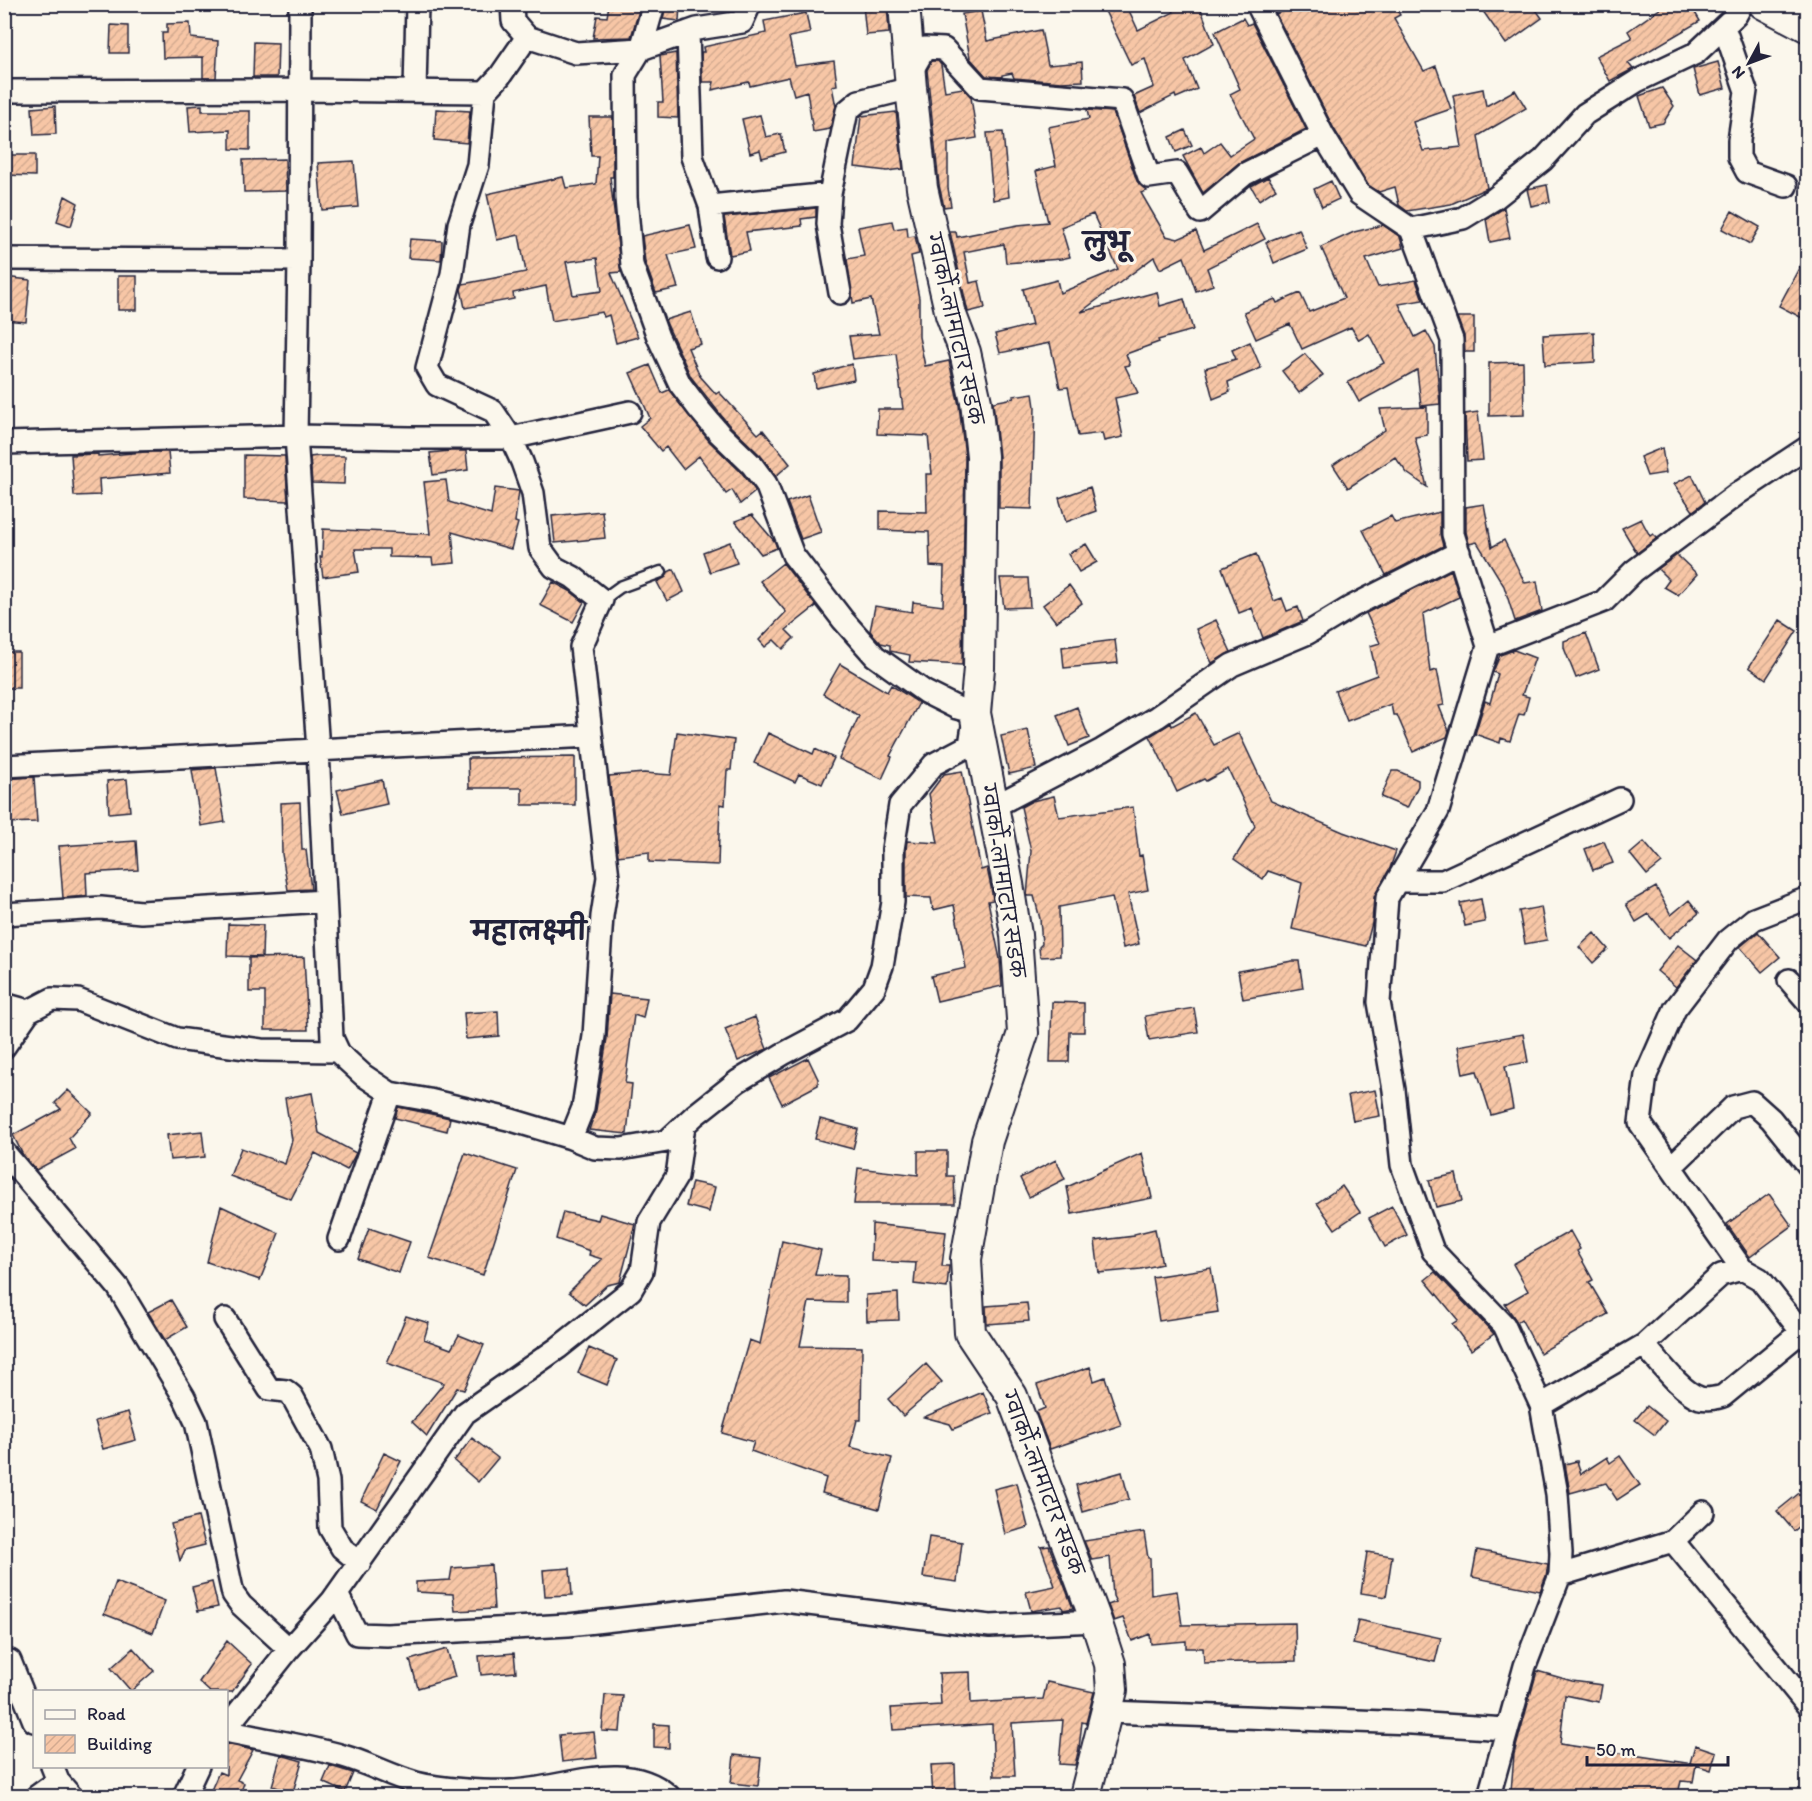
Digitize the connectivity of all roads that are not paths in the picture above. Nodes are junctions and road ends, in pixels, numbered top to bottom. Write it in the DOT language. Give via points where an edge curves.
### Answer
graph roads {
  1 [pos="300,4"];
  2 [pos="417,4"];
  3 [pos="512,4"];
  4 [pos="654,4"];
  5 [pos="750,4"];
  6 [pos="904,4"];
  7 [pos="1257,4"];
  8 [pos="1742,4"];
  9 [pos="1764,4"];
  10 [pos="1724,27"];
  11 [pos="1808,27"];
  12 [pos="688,32"];
  13 [pos="527,37"];
  14 [pos="641,49"];
  15 [pos="910,88"];
  16 [pos="300,90"];
  17 [pos="4,91"];
  18 [pos="415,91"];
  19 [pos="484,92"];
  20 [pos="1323,135"];
  21 [pos="1786,186"];
  22 [pos="830,194"];
  23 [pos="710,206"];
  24 [pos="1411,229"];
  25 [pos="717,256"];
  26 [pos="4,259"];
  27 [pos="299,260"];
  28 [pos="840,293"];
  29 [pos="630,411"];
  30 [pos="296,436"];
  31 [pos="511,438"];
  32 [pos="4,443"];
  33 [pos="1808,447"];
  34 [pos="1459,552"];
  35 [pos="661,572"];
  36 [pos="602,600"];
  37 [pos="1488,646"];
  38 [pos="975,713"];
  39 [pos="591,736"];
  40 [pos="318,750"];
  41 [pos="4,766"];
  42 [pos="1620,799"];
  43 [pos="993,807"];
  44 [pos="1398,881"];
  45 [pos="1808,898"];
  46 [pos="326,901"];
  47 [pos="4,914"];
  48 [pos="1790,980"];
  49 [pos="1808,1002"];
  50 [pos="4,1005"];
  51 [pos="29,1011"];
  52 [pos="4,1047"];
  53 [pos="338,1050"];
  54 [pos="390,1093"];
  55 [pos="684,1125"];
  56 [pos="571,1138"];
  57 [pos="4,1152"];
  58 [pos="1808,1165"];
  59 [pos="1671,1167"];
  60 [pos="339,1239"];
  61 [pos="1742,1269"];
  62 [pos="225,1318"];
  63 [pos="1804,1336"];
  64 [pos="1644,1345"];
  65 [pos="1541,1405"];
  66 [pos="1703,1512"];
  67 [pos="1673,1541"];
  68 [pos="360,1563"];
  69 [pos="1560,1575"];
  70 [pos="337,1594"];
  71 [pos="1096,1621"];
  72 [pos="289,1649"];
  73 [pos="10,1661"];
  74 [pos="1808,1706"];
  75 [pos="1107,1712"];
  76 [pos="33,1718"];
  77 [pos="228,1727"];
  78 [pos="1506,1729"];
  79 [pos="228,1730"];
  80 [pos="198,1768"];
  81 [pos="60,1781"];
  82 [pos="412,1790"];
  83 [pos="37,1797"];
  84 [pos="184,1797"];
  85 [pos="669,1797"];
  86 [pos="1085,1797"];
  87 [pos="1489,1797"];
  1 -- 16 [label="street"];
  2 -- 18 [label="street"];
  3 -- 13 [label="street" via="513,21"];
  4 -- 14 [label="street"];
  5 -- 12 [label="street" via="742,22"];
  6 -- 15 [label="main road, ग्वार्को-लामाटार सडक"];
  7 -- 20 [label="street"];
  8 -- 10 [label="street"];
  9 -- 11 [label="main road"];
  10 -- 21 [label="street" via="1746,91 1739,157 1747,172"];
  10 -- 24 [label="street" via="1696,53 1637,81 1585,114 1543,160 1494,199 1463,218"];
  12 -- 14 [label="street"];
  12 -- 23 [label="street" via="692,158"];
  13 -- 14 [label="street" via="576,53"];
  13 -- 19 [label="street"];
  14 -- 38 [label="street" via="625,75 626,198 632,265 680,384 766,484 793,555 875,656 925,692"];
  15 -- 20 [label="street" via="914,67 925,48 944,49 980,88 1122,100 1149,177 1177,173 1200,212 1245,174"];
  15 -- 22 [label="street" via="859,101 847,111"];
  15 -- 38 [label="main road, ग्वार्को-लामाटार सडक" via="922,188 951,315 965,352 982,456"];
  16 -- 17 [label="street"];
  16 -- 18 [label="street"];
  16 -- 27 [label="street"];
  18 -- 19 [label="street"];
  19 -- 31 [label="street" via="478,165 459,224 452,274 427,368 437,386 493,411"];
  20 -- 24 [label="street" via="1359,194"];
  22 -- 23 [label="street"];
  22 -- 28 [label="street" via="828,224"];
  23 -- 25 [label="street"];
  24 -- 34 [label="street" via="1452,340 1453,534"];
  26 -- 27 [label="street"];
  27 -- 30 [label="street"];
  29 -- 31 [label="street"];
  30 -- 31 [label="street"];
  30 -- 32 [label="street"];
  30 -- 40 [label="street"];
  31 -- 36 [label="street" via="533,494 540,548 554,567"];
  33 -- 37 [label="street" via="1634,571 1604,601"];
  34 -- 37 [label="street"];
  34 -- 43 [label="street" via="1308,633 1232,665 1102,750"];
  35 -- 36 [label="lane" via="620,587"];
  36 -- 39 [label="street" via="581,647"];
  37 -- 44 [label="street" via="1438,811"];
  38 -- 43 [label="main road, ग्वार्को-लामाटार सडक"];
  38 -- 55 [label="street" via="970,745 934,764 900,805 893,849 893,902 882,966 874,988 847,1020 738,1081"];
  39 -- 40 [label="street"];
  39 -- 56 [label="street" via="608,877 584,1108"];
  40 -- 41 [label="street"];
  40 -- 46 [label="street"];
  42 -- 44 [label="street" via="1443,881"];
  43 -- 71 [label="main road, ग्वार्को-लामाटार सडक" via="1016,935 1023,1033 987,1141 966,1259 970,1334 1012,1396"];
  44 -- 65 [label="street" via="1387,898 1379,1002 1402,1165 1433,1251 1504,1325"];
  45 -- 59 [label="street" via="1754,919 1728,940 1675,1009 1646,1075 1640,1123"];
  46 -- 47 [label="street" via="141,912 101,908"];
  46 -- 53 [label="street" via="332,1038"];
  48 -- 49 [label="street"];
  50 -- 51 [label="street"];
  51 -- 52 [label="street"];
  51 -- 53 [label="street" via="52,999 78,1000 177,1039 261,1050"];
  53 -- 54 [label="street" via="363,1075"];
  54 -- 56 [label="street" via="508,1119"];
  54 -- 60 [label="street"];
  55 -- 56 [label="street" via="668,1141 621,1149 595,1148"];
  55 -- 68 [label="street" via="677,1176 649,1222 642,1271 631,1290 558,1348 465,1413"];
  57 -- 72 [label="street" via="118,1287 184,1397 196,1422 233,1594"];
  58 -- 59 [label="street" via="1752,1102 1733,1107"];
  59 -- 61 [label="street"];
  61 -- 63 [label="street" via="1760,1279"];
  61 -- 64 [label="street" via="1721,1275"];
  62 -- 68 [label="street" via="269,1389 286,1390 292,1396 321,1449 328,1481 330,1528 342,1548"];
  63 -- 64 [label="street" via="1723,1396 1712,1399 1688,1392"];
  64 -- 65 [label="street"];
  65 -- 69 [label="street" via="1557,1494"];
  66 -- 67 [label="street"];
  67 -- 69 [label="street"];
  67 -- 74 [label="street"];
  68 -- 70 [label="street"];
  69 -- 78 [label="street"];
  70 -- 71 [label="street" via="357,1635 568,1625 784,1601 990,1626"];
  70 -- 72 [label="street"];
  71 -- 75 [label="main road, ग्वार्को-लामाटार सडक" via="1110,1664 1112,1690"];
  72 -- 77 [label="street"];
  73 -- 76 [label="street"];
  75 -- 78 [label="street"];
  75 -- 86 [label="main road, ग्वार्को-लामाटार सडक"];
  78 -- 87 [label="street"];
  79 -- 82 [label="street" via="344,1756"];
  80 -- 84 [label="street"];
  81 -- 83 [label="street"];
  82 -- 85 [label="street" via="437,1787 512,1791 584,1779 630,1777 659,1787"];
}
